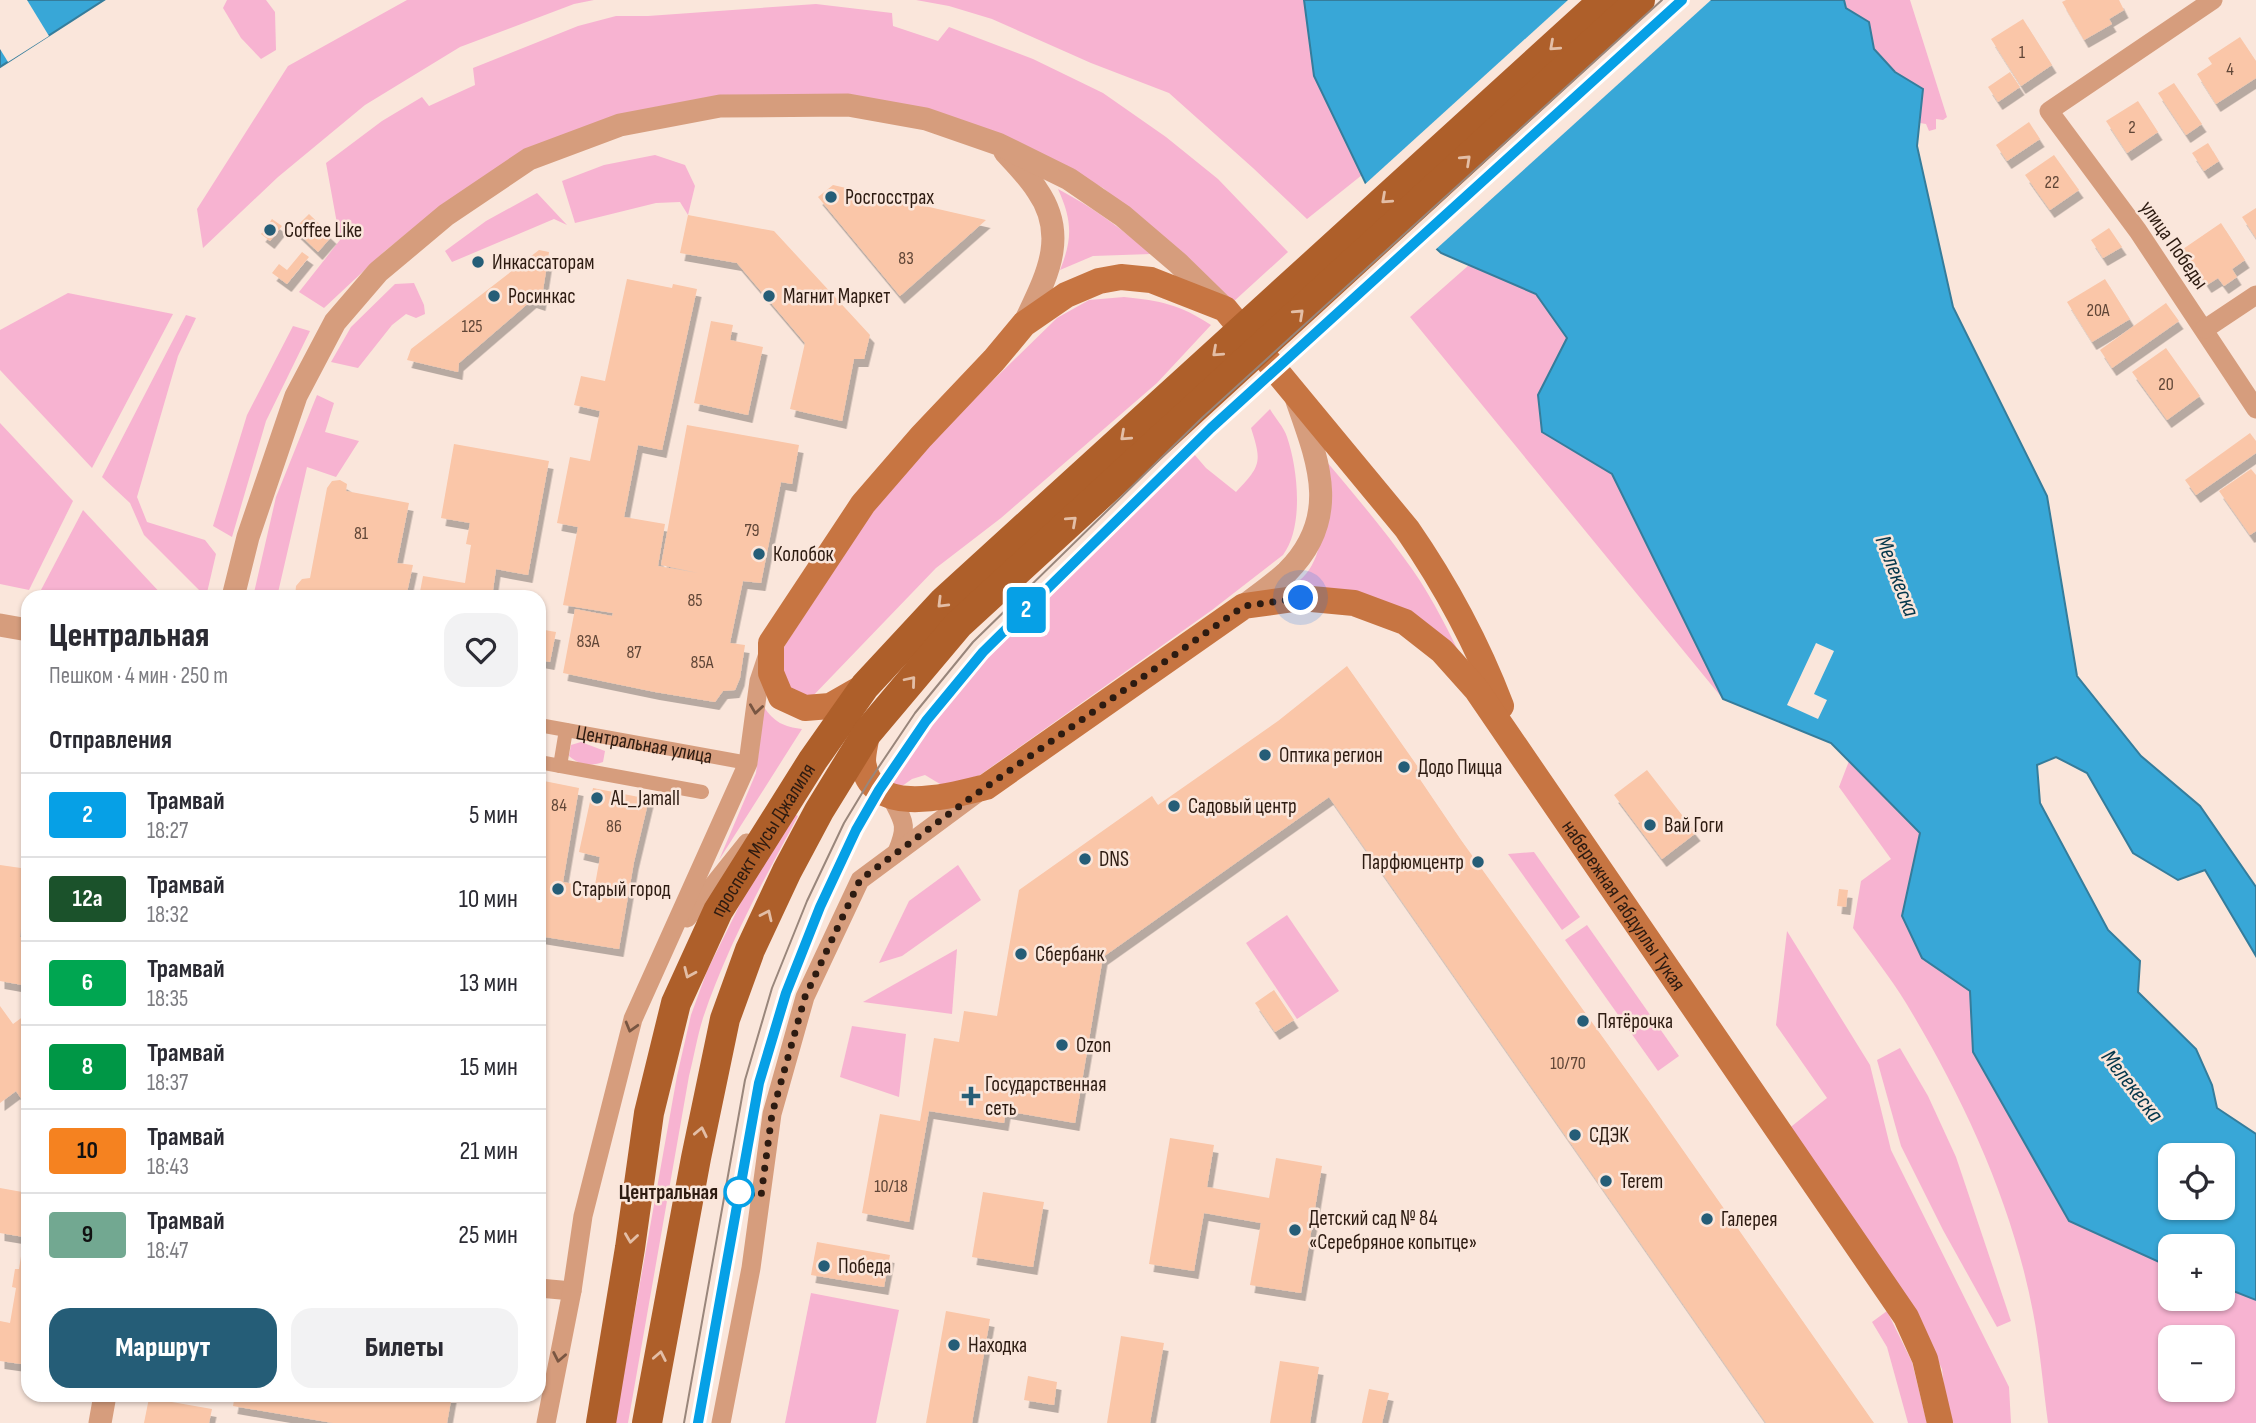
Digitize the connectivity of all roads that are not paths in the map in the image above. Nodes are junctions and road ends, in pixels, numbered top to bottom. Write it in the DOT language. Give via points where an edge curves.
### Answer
graph roads {
  1 [pos="1604,0"];
  2 [pos="1640,0"];
  3 [pos="2213,0"];
  4 [pos="998,144"];
  5 [pos="2256,295"];
  6 [pos="1225,309"];
  7 [pos="1024,324"];
  8 [pos="2205,329"];
  9 [pos="1294,391"];
  10 [pos="1185,400"];
  11 [pos="2256,409"];
  12 [pos="235,590"];
  13 [pos="1244,606"];
  14 [pos="0,625"];
  15 [pos="21,629"];
  16 [pos="771,643"];
  17 [pos="865,685"];
  18 [pos="546,726"];
  19 [pos="566,730"];
  20 [pos="867,733"];
  21 [pos="1519,754"];
  22 [pos="813,760"];
  23 [pos="546,763"];
  24 [pos="748,763"];
  25 [pos="560,766"];
  26 [pos="986,787"];
  27 [pos="702,792"];
  28 [pos="890,795"];
  29 [pos="897,852"];
  30 [pos="668,942"];
  31 [pos="546,1289"];
  32 [pos="572,1291"];
  33 [pos="104,1402"];
  34 [pos="100,1423"];
  35 [pos="546,1423"];
  36 [pos="601,1423"];
  37 [pos="647,1423"];
  38 [pos="721,1423"];
  39 [pos="1940,1423"];
  1 -- 10 [label="main road, one-way"];
  10 -- 2 [label="main road, one-way"];
  3 -- 8 [label="street, улица Победы" via="2049,111"];
  4 -- 6 [label="street" via="1069,179 1123,216"];
  4 -- 7 [label="street" via="1038,190 1054,234 1048,272"];
  4 -- 12 [label="street" via="926,119 848,105 720,106 620,125 529,159 446,215 377,272 335,322 296,396"];
  5 -- 8 [label="street"];
  6 -- 7 [label="main road" via="1151,280 1121,277 1079,288"];
  6 -- 9 [label="main road"];
  7 -- 16 [label="main road" via="863,505"];
  8 -- 11 [label="street, улица Победы"];
  9 -- 13 [label="street" via="1317,459 1322,495 1316,528 1286,573"];
  9 -- 21 [label="main road" via="1430,562 1462,619"];
  10 -- 17 [label="main road, проспект Мусы Джалиля, one-way" via="944,601"];
  20 -- 10 [label="main road, проспект Мусы Джалиля, one-way" via="958,625"];
  13 -- 21 [label="main road, набережная Габдуллы Тукая" via="1301,598 1354,603 1405,622 1443,651 1476,689"];
  13 -- 26 [label="main road"];
  14 -- 15 [label="street"];
  16 -- 17 [label="main road" via="771,673 781,697 805,708 830,706"];
  16 -- 24 [label="street, one-way" via="760,681"];
  17 -- 22 [label="main road, проспект Мусы Джалиля"];
  18 -- 19 [label="street, Центральная улица"];
  19 -- 24 [label="street, Центральная улица"];
  19 -- 25 [label="street"];
  20 -- 28 [label="main road" via="863,761 870,780"];
  37 -- 20 [label="main road, проспект Мусы Джалиля, one-way" via="725,1019 750,950 787,871"];
  21 -- 39 [label="main road, набережная Габдуллы Тукая" via="1906,1317 1926,1359"];
  22 -- 30 [label="street"];
  22 -- 36 [label="main road, проспект Мусы Джалиля, one-way" via="718,911 676,1003 649,1113"];
  23 -- 25 [label="street"];
  24 -- 30 [label="street"];
  25 -- 27 [label="street"];
  26 -- 28 [label="main road" via="917,800"];
  26 -- 29 [label="street"];
  28 -- 29 [label="street" via="904,824"];
  29 -- 38 [label="street" via="860,880 805,997 772,1114 751,1268"];
  30 -- 32 [label="street, one-way" via="633,1019 583,1216"];
  31 -- 32 [label="street"];
  32 -- 35 [label="street, one-way"];
  33 -- 34 [label="street"];
}
